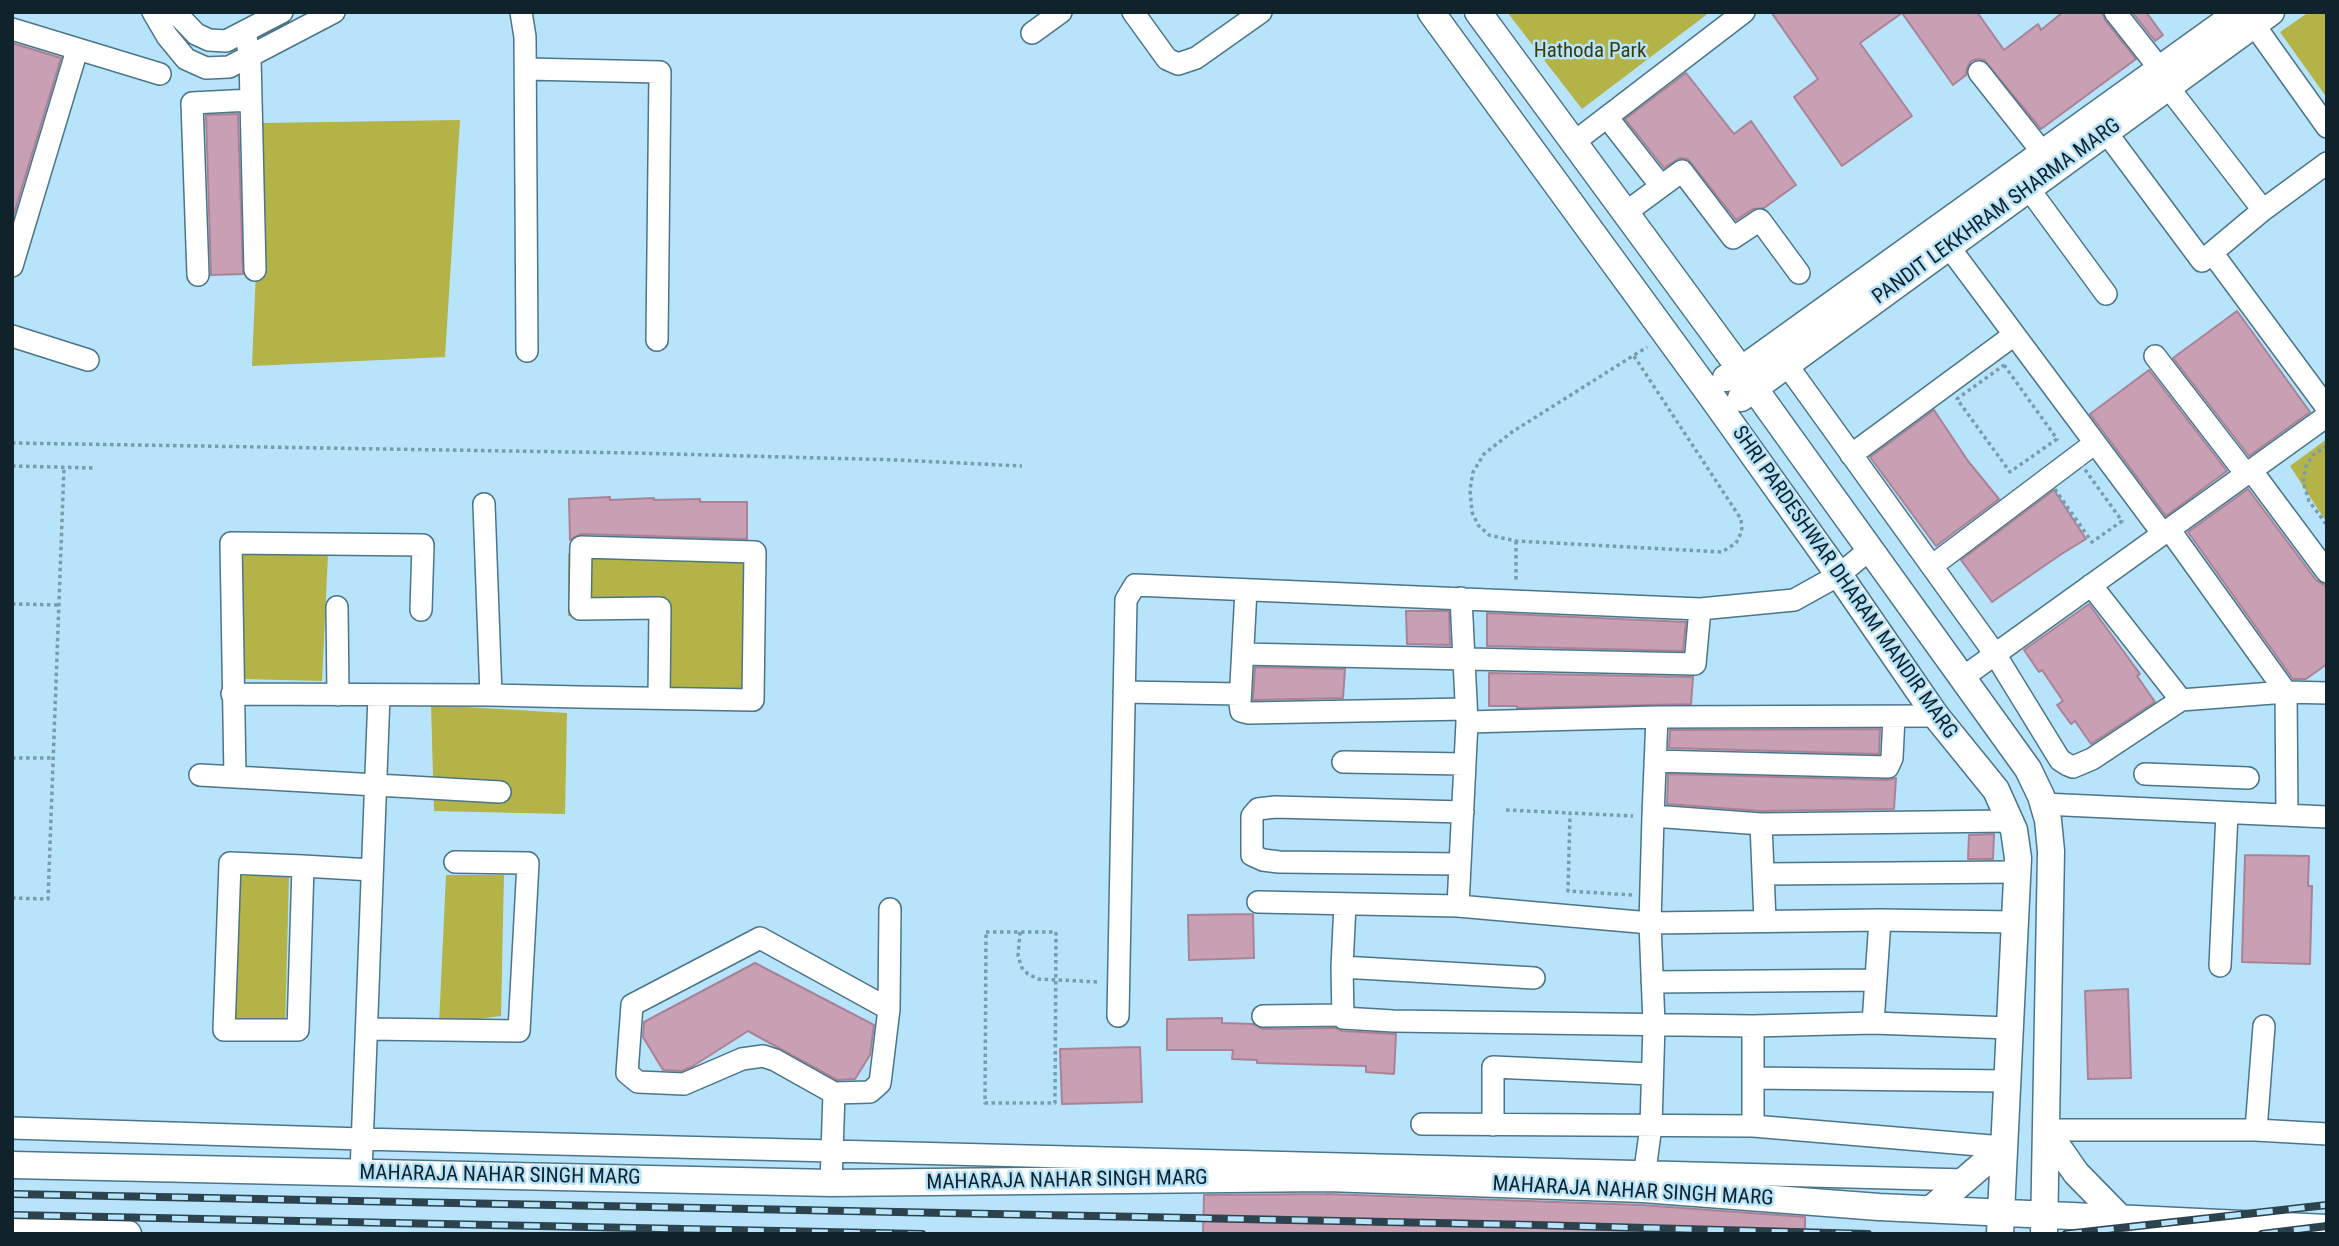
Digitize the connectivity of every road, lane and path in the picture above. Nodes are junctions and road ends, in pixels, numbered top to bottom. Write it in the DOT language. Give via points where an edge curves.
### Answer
graph roads {
  1 [pos="153,12"];
  2 [pos="175,12"];
  3 [pos="282,12"];
  4 [pos="334,12"];
  5 [pos="521,12"];
  6 [pos="1061,12"];
  7 [pos="1133,12"];
  8 [pos="1261,12"];
  9 [pos="1430,12"];
  10 [pos="1478,12"];
  11 [pos="1744,12"];
  12 [pos="2115,12"];
  13 [pos="2242,16"];
  14 [pos="12,29"];
  15 [pos="245,32"];
  16 [pos="1032,33"];
  17 [pos="77,50"];
  18 [pos="250,57"];
  19 [pos="526,69"];
  20 [pos="1979,72"];
  21 [pos="160,74"];
  22 [pos="2164,78"];
  23 [pos="251,100"];
  24 [pos="1607,117"];
  25 [pos="2327,127"];
  26 [pos="2106,132"];
  27 [pos="1573,143"];
  28 [pos="2043,153"];
  29 [pos="2327,163"];
  30 [pos="1661,186"];
  31 [pos="2029,189"];
  32 [pos="2263,210"];
  33 [pos="1625,213"];
  34 [pos="1949,247"];
  35 [pos="2213,254"];
  36 [pos="12,265"];
  37 [pos="255,270"];
  38 [pos="1799,273"];
  39 [pos="198,275"];
  40 [pos="2106,294"];
  41 [pos="2014,335"];
  42 [pos="12,337"];
  43 [pos="657,340"];
  44 [pos="527,351"];
  45 [pos="2155,356"];
  46 [pos="88,360"];
  47 [pos="1787,365"];
  48 [pos="1748,380"];
  49 [pos="1707,390"];
  50 [pos="2327,408"];
  51 [pos="1722,411"];
  52 [pos="2040,416"];
  53 [pos="2327,416"];
  54 [pos="12,443"];
  55 [pos="2095,443"];
  56 [pos="2327,446"];
  57 [pos="1852,455"];
  58 [pos="12,466"];
  59 [pos="1022,466"];
  60 [pos="64,467"];
  61 [pos="95,468"];
  62 [pos="2249,472"];
  63 [pos="2101,491"];
  64 [pos="484,504"];
  65 [pos="2327,525"];
  66 [pos="2166,531"];
  67 [pos="1516,541"];
  68 [pos="1869,551"];
  69 [pos="1932,566"];
  70 [pos="2327,572"];
  71 [pos="1839,575"];
  72 [pos="2091,585"];
  73 [pos="1246,590"];
  74 [pos="1461,598"];
  75 [pos="1517,601"];
  76 [pos="12,604"];
  77 [pos="60,605"];
  78 [pos="338,607"];
  79 [pos="1700,609"];
  80 [pos="421,610"];
  81 [pos="1243,654"];
  82 [pos="1995,654"];
  83 [pos="1464,659"];
  84 [pos="1962,678"];
  85 [pos="1124,691"];
  86 [pos="2286,692"];
  87 [pos="2327,693"];
  88 [pos="232,694"];
  89 [pos="1241,694"];
  90 [pos="338,695"];
  91 [pos="379,695"];
  92 [pos="491,695"];
  93 [pos="659,698"];
  94 [pos="2181,700"];
  95 [pos="1467,715"];
  96 [pos="1936,716"];
  97 [pos="1657,717"];
  98 [pos="1894,717"];
  99 [pos="12,758"];
  100 [pos="54,758"];
  101 [pos="1655,761"];
  102 [pos="1343,762"];
  103 [pos="1465,764"];
  104 [pos="2145,774"];
  105 [pos="200,775"];
  106 [pos="2201,776"];
  107 [pos="235,777"];
  108 [pos="2248,778"];
  109 [pos="376,786"];
  110 [pos="500,792"];
  111 [pos="2043,803"];
  112 [pos="1506,810"];
  113 [pos="2200,811"];
  114 [pos="1463,812"];
  115 [pos="1570,813"];
  116 [pos="2227,813"];
  117 [pos="1645,816"];
  118 [pos="2287,816"];
  119 [pos="2327,817"];
  120 [pos="2009,821"];
  121 [pos="1761,824"];
  122 [pos="455,862"];
  123 [pos="1460,864"];
  124 [pos="303,866"];
  125 [pos="372,870"];
  126 [pos="2016,872"];
  127 [pos="1763,874"];
  128 [pos="1634,895"];
  129 [pos="12,898"];
  130 [pos="1258,902"];
  131 [pos="1345,904"];
  132 [pos="1458,906"];
  133 [pos="890,909"];
  134 [pos="1880,920"];
  135 [pos="1765,921"];
  136 [pos="2014,922"];
  137 [pos="1650,923"];
  138 [pos="1020,932"];
  139 [pos="2220,966"];
  140 [pos="1342,967"];
  141 [pos="1534,978"];
  142 [pos="1056,979"];
  143 [pos="1876,980"];
  144 [pos="1652,982"];
  145 [pos="1118,983"];
  146 [pos="889,1009"];
  147 [pos="1342,1015"];
  148 [pos="1118,1016"];
  149 [pos="1263,1016"];
  150 [pos="1873,1023"];
  151 [pos="1654,1024"];
  152 [pos="1753,1026"];
  153 [pos="2264,1026"];
  154 [pos="2009,1028"];
  155 [pos="367,1029"];
  156 [pos="1652,1073"];
  157 [pos="1753,1078"];
  158 [pos="2006,1082"];
  159 [pos="834,1093"];
  160 [pos="1422,1124"];
  161 [pos="1493,1125"];
  162 [pos="1651,1126"];
  163 [pos="1753,1126"];
  164 [pos="12,1128"];
  165 [pos="2046,1130"];
  166 [pos="2256,1130"];
  167 [pos="2327,1134"];
  168 [pos="362,1139"];
  169 [pos="2003,1147"];
  170 [pos="831,1150"];
  171 [pos="12,1165"];
  172 [pos="1269,1170"];
  173 [pos="361,1172"];
  174 [pos="1644,1180"];
  175 [pos="1967,1180"];
  176 [pos="831,1183"];
  177 [pos="1758,1187"];
  178 [pos="1931,1209"];
  179 [pos="2120,1218"];
  180 [pos="2000,1223"];
  181 [pos="2044,1224"];
  182 [pos="2327,1228"];
  183 [pos="12,1231"];
  184 [pos="128,1234"];
  1 -- 18 [label="street" via="186,60 206,68 229,67"];
  2 -- 15 [label="street" via="196,34 209,40 226,41"];
  3 -- 15 [label="street"];
  4 -- 18 [label="street"];
  5 -- 19 [label="street"];
  6 -- 16 [label="street"];
  7 -- 8 [label="street" via="1167,59 1178,64 1196,58"];
  9 -- 49 [label="main road, SHRI PARDESHWAR DHARAM MANDIR MARG"];
  10 -- 27 [label="main road, SHRI PARDESHWAR DHARAM MANDIR MARG"];
  11 -- 24 [label="street"];
  12 -- 22 [label="street"];
  13 -- 22 [label="main road, PANDIT LEKKHRAM SHARMA MARG"];
  13 -- 25 [label="street"];
  14 -- 17 [label="street"];
  15 -- 18 [label="street"];
  17 -- 21 [label="street"];
  17 -- 36 [label="street"];
  18 -- 23 [label="street"];
  19 -- 43 [label="street" via="660,72"];
  19 -- 44 [label="street"];
  20 -- 28 [label="street"];
  22 -- 26 [label="main road, PANDIT LEKKHRAM SHARMA MARG"];
  22 -- 28 [label="main road, PANDIT LEKKHRAM SHARMA MARG"];
  22 -- 32 [label="street"];
  23 -- 37 [label="street"];
  23 -- 39 [label="street" via="192,103"];
  24 -- 27 [label="street"];
  24 -- 30 [label="street"];
  26 -- 31 [label="main road, PANDIT LEKKHRAM SHARMA MARG"];
  26 -- 35 [label="street" via="2202,261"];
  27 -- 33 [label="main road, SHRI PARDESHWAR DHARAM MANDIR MARG"];
  28 -- 48 [label="main road, PANDIT LEKKHRAM SHARMA MARG"];
  29 -- 32 [label="street"];
  30 -- 33 [label="street"];
  30 -- 38 [label="street" via="1682,171 1733,238 1760,219"];
  31 -- 34 [label="main road, PANDIT LEKKHRAM SHARMA MARG"];
  31 -- 40 [label="street"];
  32 -- 35 [label="street"];
  33 -- 48 [label="main road, SHRI PARDESHWAR DHARAM MANDIR MARG"];
  34 -- 41 [label="street"];
  34 -- 47 [label="main road, PANDIT LEKKHRAM SHARMA MARG"];
  35 -- 50 [label="street"];
  41 -- 55 [label="street"];
  41 -- 57 [label="street"];
  42 -- 46 [label="street"];
  45 -- 62 [label="street"];
  47 -- 48 [label="main road, PANDIT LEKKHRAM SHARMA MARG"];
  47 -- 57 [label="street"];
  48 -- 49 [label="main road, PANDIT LEKKHRAM SHARMA MARG"];
  48 -- 51 [label="main road, PANDIT LEKKHRAM SHARMA MARG"];
  48 -- 68 [label="main road, SHRI PARDESHWAR DHARAM MANDIR MARG"];
  49 -- 51 [label="main road, SHRI PARDESHWAR DHARAM MANDIR MARG"];
  51 -- 71 [label="main road, SHRI PARDESHWAR DHARAM MANDIR MARG"];
  52 -- 52 [label="path" via="2004,365 1957,399 2010,472 2057,439"];
  53 -- 62 [label="street"];
  54 -- 59 [label="path" via="620,453"];
  55 -- 66 [label="street"];
  55 -- 69 [label="street"];
  56 -- 65 [label="path" via="2306,466 2303,482 2309,501"];
  57 -- 69 [label="street"];
  58 -- 60 [label="path"];
  60 -- 61 [label="path"];
  60 -- 77 [label="path"];
  62 -- 66 [label="street"];
  62 -- 70 [label="street"];
  63 -- 63 [label="path" via="2081,464 2052,485 2092,542 2122,521"];
  64 -- 92 [label="street"];
  66 -- 72 [label="street"];
  66 -- 86 [label="street"];
  67 -- 67 [label="path" via="1722,551 1735,543 1742,531 1741,519 1634,356 1484,454 1471,481 1472,512 1489,535"];
  67 -- 75 [label="path"];
  68 -- 71 [label="street"];
  68 -- 84 [label="main road, SHRI PARDESHWAR DHARAM MANDIR MARG"];
  69 -- 82 [label="street"];
  71 -- 79 [label="street" via="1794,600"];
  71 -- 96 [label="main road, SHRI PARDESHWAR DHARAM MANDIR MARG"];
  72 -- 82 [label="street"];
  72 -- 94 [label="street"];
  73 -- 74 [label="street"];
  73 -- 81 [label="street"];
  73 -- 85 [label="street" via="1135,585 1126,600"];
  74 -- 75 [label="street"];
  74 -- 83 [label="street"];
  75 -- 79 [label="street"];
  76 -- 77 [label="path"];
  77 -- 100 [label="path"];
  78 -- 90 [label="street"];
  79 -- 83 [label="street" via="1695,664"];
  80 -- 88 [label="street" via="423,545 231,543"];
  81 -- 83 [label="street"];
  81 -- 89 [label="street"];
  82 -- 84 [label="street"];
  82 -- 94 [label="street" via="2060,760 2073,767"];
  83 -- 95 [label="street"];
  84 -- 111 [label="main road, SHRI PARDESHWAR DHARAM MANDIR MARG" via="2028,769"];
  85 -- 89 [label="street"];
  85 -- 145 [label="street"];
  86 -- 87 [label="street"];
  86 -- 94 [label="street"];
  86 -- 118 [label="street"];
  88 -- 90 [label="street"];
  88 -- 107 [label="street"];
  89 -- 95 [label="street" via="1241,711 1249,713"];
  90 -- 91 [label="street"];
  91 -- 92 [label="street"];
  91 -- 109 [label="street"];
  92 -- 93 [label="street"];
  93 -- 93 [label="street" via="660,608 580,608 581,547 755,552 753,700"];
  95 -- 97 [label="street"];
  95 -- 103 [label="street"];
  96 -- 98 [label="street"];
  96 -- 120 [label="main road, SHRI PARDESHWAR DHARAM MANDIR MARG" via="1996,790"];
  97 -- 98 [label="street"];
  97 -- 101 [label="street"];
  98 -- 101 [label="street" via="1888,767"];
  99 -- 100 [label="path"];
  100 -- 129 [label="path" via="48,899"];
  101 -- 117 [label="street"];
  102 -- 103 [label="street"];
  103 -- 114 [label="street"];
  104 -- 106 [label="street"];
  105 -- 107 [label="street"];
  106 -- 108 [label="street"];
  106 -- 113 [label="street"];
  107 -- 109 [label="street"];
  109 -- 110 [label="street"];
  109 -- 125 [label="street"];
  111 -- 113 [label="street"];
  111 -- 165 [label="main road, SHRI PARDESHWAR DHARAM MANDIR MARG" via="2051,851"];
  112 -- 115 [label="path"];
  113 -- 116 [label="street"];
  114 -- 123 [label="street"];
  114 -- 123 [label="street" via="1275,807 1258,809 1252,816 1252,855 1263,860"];
  115 -- 117 [label="path"];
  115 -- 128 [label="path" via="1568,891"];
  116 -- 118 [label="street"];
  116 -- 139 [label="street"];
  117 -- 121 [label="street"];
  117 -- 137 [label="street"];
  118 -- 119 [label="street"];
  120 -- 121 [label="street"];
  120 -- 126 [label="main road, SHRI PARDESHWAR DHARAM MANDIR MARG" via="2018,858"];
  121 -- 127 [label="street"];
  122 -- 155 [label="street" via="528,863 519,1031"];
  123 -- 132 [label="street"];
  124 -- 124 [label="street" via="230,863 225,1030 298,1030"];
  124 -- 125 [label="street"];
  125 -- 155 [label="street"];
  126 -- 127 [label="street"];
  126 -- 136 [label="main road, SHRI PARDESHWAR DHARAM MANDIR MARG"];
  127 -- 135 [label="street"];
  130 -- 131 [label="street"];
  131 -- 132 [label="street"];
  131 -- 140 [label="street"];
  132 -- 137 [label="street"];
  133 -- 146 [label="street"];
  134 -- 135 [label="street"];
  134 -- 136 [label="street"];
  134 -- 143 [label="street"];
  135 -- 137 [label="street"];
  136 -- 154 [label="main road, SHRI PARDESHWAR DHARAM MANDIR MARG"];
  137 -- 144 [label="street"];
  138 -- 142 [label="path" via="1022,968 1038,979"];
  138 -- 142 [label="path" via="1056,932"];
  138 -- 142 [label="path" via="986,932 985,1103 1055,1103"];
  140 -- 141 [label="street"];
  140 -- 147 [label="street"];
  142 -- 145 [label="path"];
  143 -- 144 [label="street"];
  143 -- 150 [label="street"];
  144 -- 151 [label="street"];
  145 -- 148 [label="street"];
  146 -- 159 [label="street" via="880,1083 866,1094"];
  146 -- 159 [label="street" via="760,938 632,1005 627,1073 638,1082 684,1084 742,1059 763,1056"];
  147 -- 149 [label="street"];
  147 -- 151 [label="street" via="1346,1019 1393,1021"];
  150 -- 152 [label="street"];
  150 -- 154 [label="street"];
  151 -- 152 [label="street"];
  151 -- 156 [label="street"];
  152 -- 157 [label="street"];
  153 -- 166 [label="street"];
  154 -- 158 [label="main road, SHRI PARDESHWAR DHARAM MANDIR MARG"];
  155 -- 168 [label="street"];
  156 -- 161 [label="street" via="1493,1067"];
  156 -- 162 [label="street"];
  157 -- 158 [label="street"];
  157 -- 163 [label="street"];
  158 -- 169 [label="main road, SHRI PARDESHWAR DHARAM MANDIR MARG"];
  159 -- 170 [label="street"];
  160 -- 161 [label="street"];
  161 -- 162 [label="street"];
  162 -- 163 [label="street"];
  162 -- 174 [label="street"];
  163 -- 169 [label="street"];
  164 -- 168 [label="street"];
  165 -- 166 [label="street"];
  165 -- 179 [label="main road" via="2076,1173"];
  165 -- 181 [label="main road, SHRI PARDESHWAR DHARAM MANDIR MARG"];
  166 -- 167 [label="street"];
  168 -- 170 [label="street"];
  168 -- 173 [label="street"];
  169 -- 175 [label="main road"];
  169 -- 180 [label="main road, SHRI PARDESHWAR DHARAM MANDIR MARG"];
  170 -- 172 [label="street"];
  170 -- 176 [label="street"];
  171 -- 173 [label="main road, MAHARAJA NAHAR SINGH MARG"];
  172 -- 174 [label="main road, MAHARAJA NAHAR SINGH MARG" via="1327,1178"];
  172 -- 176 [label="main road, MAHARAJA NAHAR SINGH MARG"];
  173 -- 176 [label="main road, MAHARAJA NAHAR SINGH MARG"];
  174 -- 177 [label="main road, MAHARAJA NAHAR SINGH MARG"];
  175 -- 177 [label="street"];
  175 -- 178 [label="main road"];
  177 -- 178 [label="main road, MAHARAJA NAHAR SINGH MARG"];
  178 -- 180 [label="main road, MAHARAJA NAHAR SINGH MARG"];
  179 -- 181 [label="main road, MAHARAJA NAHAR SINGH MARG"];
  179 -- 182 [label="main road, MAHARAJA NAHAR SINGH MARG"];
  180 -- 181 [label="main road, MAHARAJA NAHAR SINGH MARG"];
  183 -- 184 [label="main road"];
}
